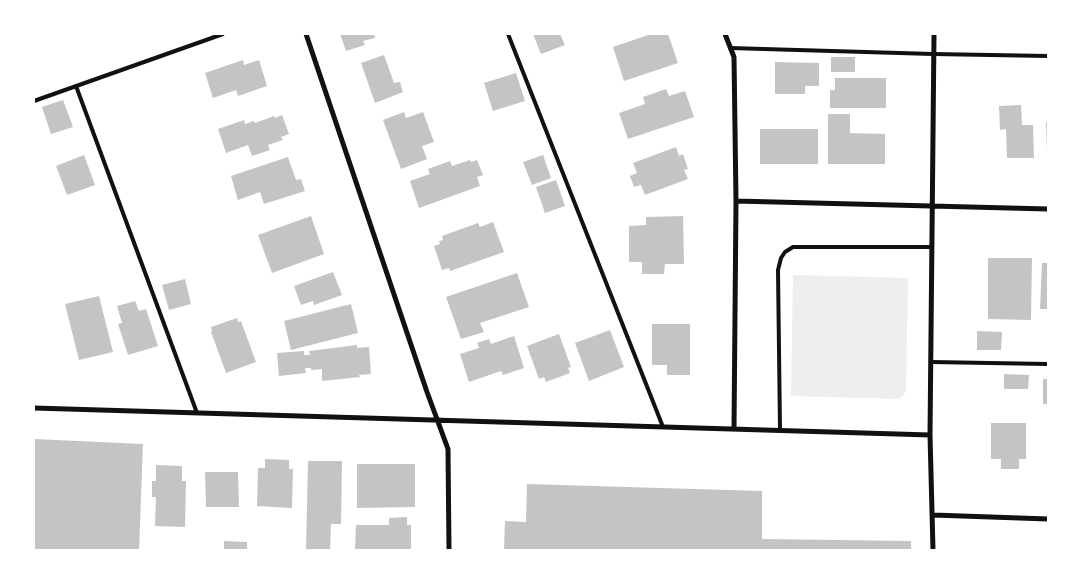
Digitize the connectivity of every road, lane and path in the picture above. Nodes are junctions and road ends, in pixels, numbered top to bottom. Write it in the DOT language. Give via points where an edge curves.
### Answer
graph roads {
  1 [pos="223,34"];
  2 [pos="306,34"];
  3 [pos="508,34"];
  4 [pos="725,34"];
  5 [pos="934,34"];
  6 [pos="730,48"];
  7 [pos="934,54"];
  8 [pos="1048,56"];
  9 [pos="76,86"];
  10 [pos="34,101"];
  11 [pos="736,201"];
  12 [pos="932,206"];
  13 [pos="1048,209"];
  14 [pos="932,247"];
  15 [pos="931,362"];
  16 [pos="1048,364"];
  17 [pos="34,408"];
  18 [pos="197,413"];
  19 [pos="438,420"];
  20 [pos="663,427"];
  21 [pos="734,429"];
  22 [pos="780,430"];
  23 [pos="930,435"];
  24 [pos="933,515"];
  25 [pos="1048,519"];
  26 [pos="449,550"];
  27 [pos="933,550"];
  1 -- 9 [label="lane"];
  2 -- 19 [label="street"];
  3 -- 20 [label="lane"];
  4 -- 6 [label="street"];
  5 -- 7 [label="street"];
  6 -- 7 [label="lane"];
  6 -- 11 [label="street" via="734,57"];
  7 -- 8 [label="lane"];
  7 -- 12 [label="street"];
  9 -- 10 [label="lane"];
  9 -- 18 [label="lane"];
  11 -- 12 [label="street"];
  11 -- 21 [label="street"];
  12 -- 13 [label="street"];
  12 -- 14 [label="street"];
  14 -- 15 [label="street"];
  14 -- 22 [label="lane" via="793,247 785,252 778,270"];
  15 -- 16 [label="lane"];
  15 -- 23 [label="street"];
  17 -- 18 [label="street"];
  18 -- 19 [label="street"];
  19 -- 20 [label="street"];
  19 -- 26 [label="street" via="448,448"];
  20 -- 21 [label="street"];
  21 -- 22 [label="street"];
  22 -- 23 [label="street"];
  23 -- 24 [label="street"];
  24 -- 25 [label="street"];
  24 -- 27 [label="street"];
}
